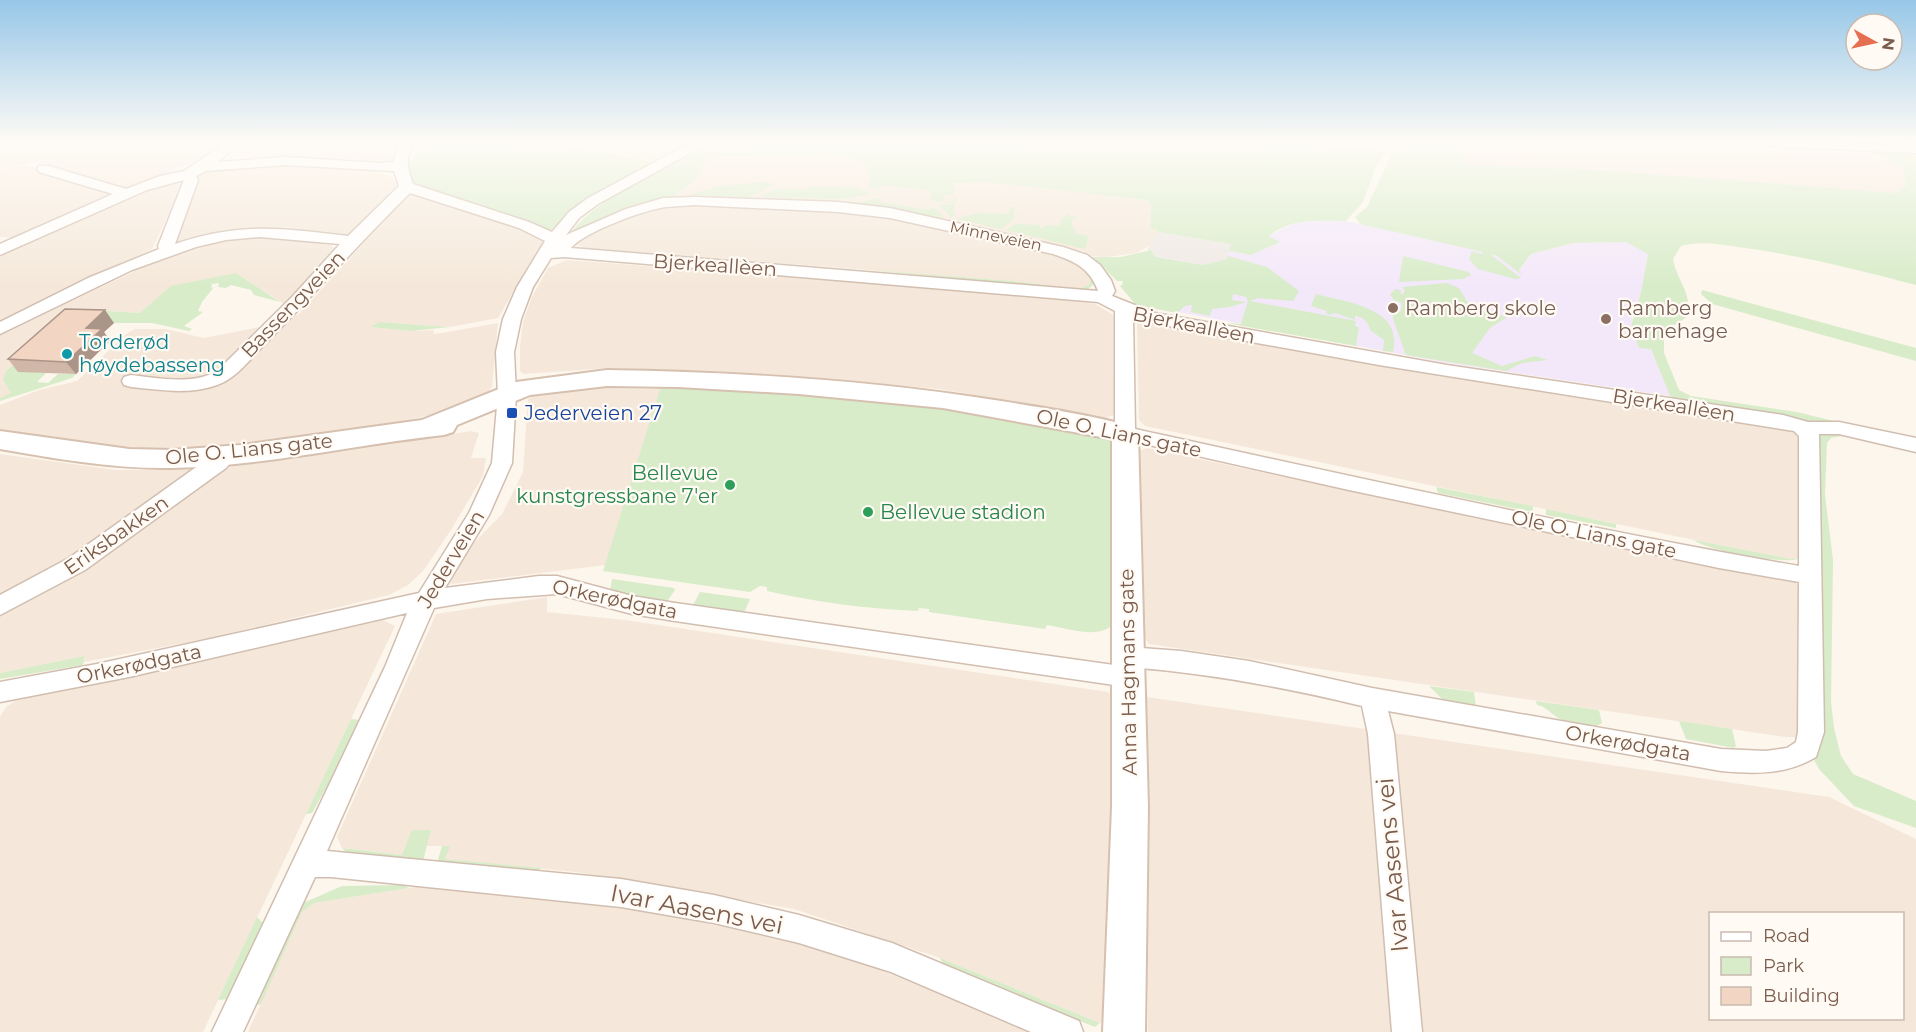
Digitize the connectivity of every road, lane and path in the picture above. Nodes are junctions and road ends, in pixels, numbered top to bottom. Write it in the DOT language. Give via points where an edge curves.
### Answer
graph roads {
  1 [pos="114,190"];
  2 [pos="136,190"];
  3 [pos="187,190"];
  4 [pos="404,190"];
  5 [pos="417,190"];
  6 [pos="613,190"];
  7 [pos="127,194"];
  8 [pos="352,241"];
  9 [pos="4,245"];
  10 [pos="551,246"];
  11 [pos="168,251"];
  12 [pos="1102,297"];
  13 [pos="1124,311"];
  14 [pos="0,329"];
  15 [pos="131,381"];
  16 [pos="506,404"];
  17 [pos="1804,428"];
  18 [pos="1125,433"];
  19 [pos="0,440"];
  20 [pos="1916,445"];
  21 [pos="227,455"];
  22 [pos="1810,576"];
  23 [pos="428,601"];
  24 [pos="0,606"];
  25 [pos="1128,667"];
  26 [pos="2,694"];
  27 [pos="1372,699"];
  28 [pos="307,864"];
  29 [pos="227,1032"];
  30 [pos="1068,1032"];
  31 [pos="1124,1032"];
  32 [pos="1407,1032"];
  1 -- 7 [label="street"];
  2 -- 7 [label="street"];
  3 -- 11 [label="street" via="166,246"];
  4 -- 8 [label="street, Bassengveien"];
  5 -- 10 [label="street" via="502,218"];
  6 -- 10 [label="street, Jederveien" via="574,215"];
  7 -- 9 [label="street"];
  8 -- 11 [label="street, Bassengveien" via="258,232"];
  8 -- 15 [label="street, Bassengveien" via="222,376 210,382 184,384"];
  10 -- 12 [label="street, Bjerkeallèen" via="564,252"];
  10 -- 12 [label="street, Minneveien" via="563,248 580,233 663,203 851,208 1027,243 1081,258 1103,280 1107,291"];
  10 -- 16 [label="street, Jederveien" via="525,287 512,319 505,352"];
  11 -- 14 [label="street, Bassengveien"];
  12 -- 13 [label="street, Bjerkeallèen"];
  13 -- 17 [label="street, Bjerkeallèen" via="1316,349 1783,421"];
  13 -- 18 [label="street, Anna Hagmans gate"];
  16 -- 18 [label="street, Ole O. Lians gate" via="539,385 607,378 678,379 799,386 963,403"];
  16 -- 21 [label="street, Ole O. Lians gate" via="472,421"];
  16 -- 23 [label="street, Jederveien" via="497,477"];
  17 -- 20 [label="street, Bjerkeallèen" via="1839,428"];
  17 -- 22 [label="street, Orkerødgata" via="1811,441"];
  18 -- 22 [label="street, Ole O. Lians gate"];
  18 -- 25 [label="street, Anna Hagmans gate"];
  19 -- 21 [label="street, Ole O. Lians gate" via="112,457 171,459"];
  21 -- 24 [label="street, Eriksbakken" via="77,564"];
  22 -- 27 [label="street, Orkerødgata" via="1811,732 1807,749 1787,760 1721,760"];
  23 -- 25 [label="street, Orkerødgata" via="514,587 557,585 666,611 1096,674"];
  23 -- 26 [label="street, Orkerødgata"];
  23 -- 28 [label="street, Jederveien" via="418,614"];
  25 -- 27 [label="street, Orkerødgata" via="1249,671"];
  25 -- 31 [label="street, Anna Hagmans gate" via="1131,822"];
  27 -- 32 [label="street, Ivar Aasens vei" via="1381,734"];
  28 -- 29 [label="street, Jederveien"];
  28 -- 30 [label="street, Ivar Aasens vei" via="621,893 714,909 798,929 892,958"];
}
